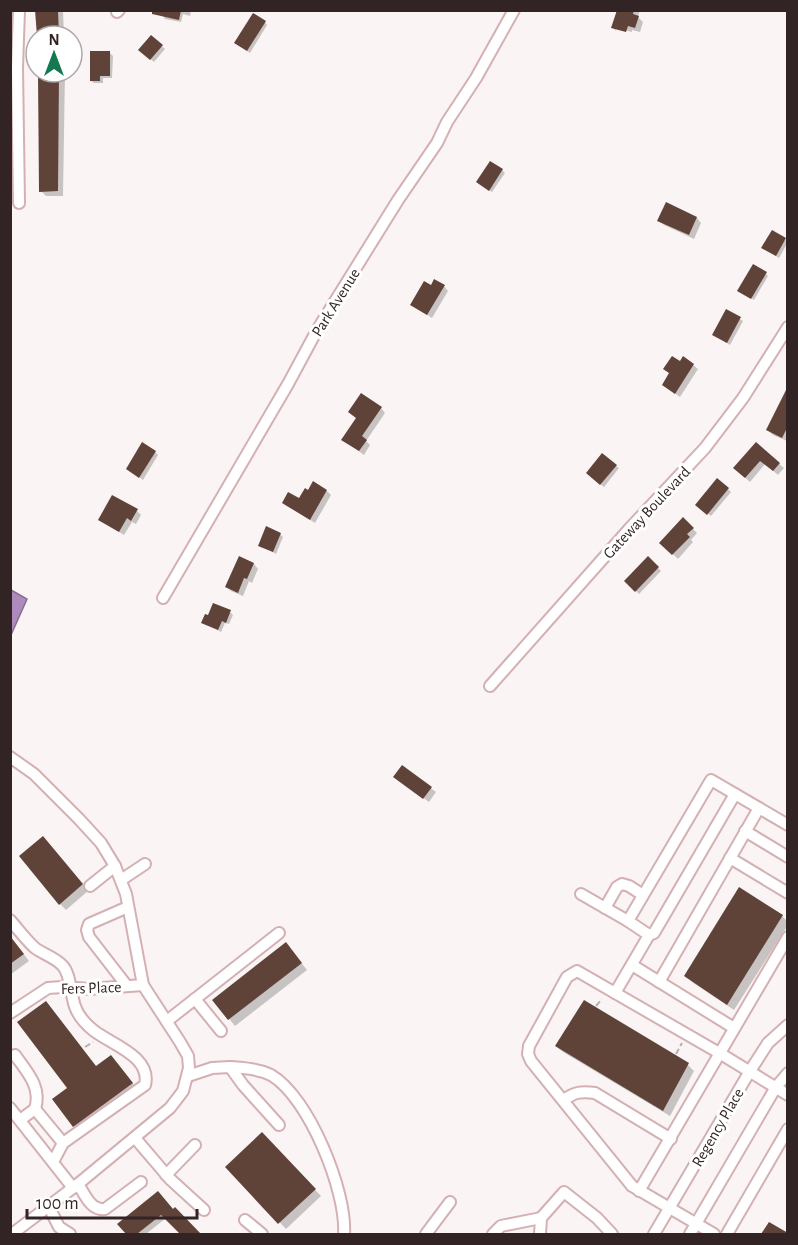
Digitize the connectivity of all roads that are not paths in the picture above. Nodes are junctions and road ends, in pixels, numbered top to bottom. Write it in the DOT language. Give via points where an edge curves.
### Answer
graph roads {
  1 [pos="19,10"];
  2 [pos="514,10"];
  3 [pos="19,203"];
  4 [pos="788,327"];
  5 [pos="162,598"];
  6 [pos="490,686"];
  7 [pos="10,757"];
  8 [pos="735,794"];
  9 [pos="759,808"];
  10 [pos="788,825"];
  11 [pos="745,831"];
  12 [pos="788,857"];
  13 [pos="730,858"];
  14 [pos="145,864"];
  15 [pos="115,866"];
  16 [pos="121,880"];
  17 [pos="90,886"];
  18 [pos="788,893"];
  19 [pos="581,894"];
  20 [pos="643,895"];
  21 [pos="128,907"];
  22 [pos="605,908"];
  23 [pos="10,920"];
  24 [pos="628,921"];
  25 [pos="279,933"];
  26 [pos="649,935"];
  27 [pos="788,938"];
  28 [pos="632,965"];
  29 [pos="659,982"];
  30 [pos="143,985"];
  31 [pos="127,986"];
  32 [pos="71,987"];
  33 [pos="615,993"];
  34 [pos="195,999"];
  35 [pos="10,1013"];
  36 [pos="167,1021"];
  37 [pos="788,1025"];
  38 [pos="734,1028"];
  39 [pos="221,1031"];
  40 [pos="721,1054"];
  41 [pos="15,1056"];
  42 [pos="230,1067"];
  43 [pos="750,1071"];
  44 [pos="788,1073"];
  45 [pos="188,1076"];
  46 [pos="776,1087"];
  47 [pos="788,1095"];
  48 [pos="564,1100"];
  49 [pos="10,1108"];
  50 [pos="35,1109"];
  51 [pos="20,1120"];
  52 [pos="279,1125"];
  53 [pos="788,1129"];
  54 [pos="135,1138"];
  55 [pos="671,1138"];
  56 [pos="63,1143"];
  57 [pos="195,1145"];
  58 [pos="53,1162"];
  59 [pos="166,1175"];
  60 [pos="141,1182"];
  61 [pos="76,1186"];
  62 [pos="639,1191"];
  63 [pos="450,1202"];
  64 [pos="48,1207"];
  65 [pos="670,1208"];
  66 [pos="204,1210"];
  67 [pos="541,1218"];
  68 [pos="245,1220"];
  69 [pos="696,1224"];
  70 [pos="57,1231"];
  71 [pos="12,1234"];
  72 [pos="70,1234"];
  73 [pos="262,1234"];
  74 [pos="344,1234"];
  75 [pos="426,1234"];
  76 [pos="493,1234"];
  77 [pos="540,1234"];
  78 [pos="612,1234"];
  79 [pos="654,1234"];
  80 [pos="690,1234"];
  81 [pos="714,1234"];
  82 [pos="727,1234"];
  1 -- 3 [label="street"];
  2 -- 5 [label="street, Park Avenue" via="437,143 316,332"];
  4 -- 6 [label="street, Gateway Boulevard" via="743,398 705,448"];
  7 -- 15 [label="street" via="34,774 79,819"];
  8 -- 9 [label="street"];
  8 -- 20 [label="street" via="711,780"];
  8 -- 26 [label="street" via="654,933"];
  9 -- 10 [label="street"];
  9 -- 11 [label="street"];
  11 -- 12 [label="street"];
  11 -- 13 [label="street"];
  13 -- 18 [label="street"];
  13 -- 29 [label="street"];
  14 -- 16 [label="street"];
  15 -- 16 [label="street"];
  15 -- 17 [label="street"];
  16 -- 21 [label="street"];
  19 -- 22 [label="street"];
  20 -- 22 [label="street" via="622,884"];
  20 -- 24 [label="street"];
  21 -- 30 [label="street"];
  21 -- 31 [label="street" via="89,924 87,930"];
  22 -- 24 [label="street"];
  23 -- 32 [label="street" via="34,948 63,966"];
  24 -- 26 [label="street"];
  25 -- 34 [label="street"];
  26 -- 28 [label="street"];
  27 -- 38 [label="street"];
  28 -- 29 [label="street"];
  28 -- 33 [label="street"];
  29 -- 38 [label="street"];
  30 -- 31 [label="street, Fers Place"];
  30 -- 36 [label="street"];
  31 -- 32 [label="street, Fers Place"];
  32 -- 35 [label="street, Fers Place" via="48,988"];
  32 -- 56 [label="street" via="72,999 83,1020 129,1051 147,1076 146,1085"];
  33 -- 40 [label="street"];
  33 -- 48 [label="street" via="573,972 567,976 529,1046 531,1062"];
  34 -- 36 [label="street"];
  34 -- 39 [label="street"];
  36 -- 45 [label="street" via="188,1056"];
  37 -- 43 [label="street, Regency Place" via="768,1043"];
  38 -- 40 [label="street"];
  40 -- 43 [label="street"];
  40 -- 55 [label="street"];
  41 -- 50 [label="street" via="38,1093"];
  42 -- 45 [label="street"];
  42 -- 52 [label="street"];
  42 -- 74 [label="street" via="272,1076 306,1112 338,1188"];
  43 -- 46 [label="street"];
  43 -- 65 [label="street, Regency Place"];
  44 -- 46 [label="street"];
  45 -- 54 [label="street" via="170,1108"];
  46 -- 47 [label="street"];
  46 -- 69 [label="street"];
  48 -- 55 [label="street" via="584,1091 595,1093"];
  48 -- 62 [label="street"];
  49 -- 51 [label="street"];
  50 -- 51 [label="street"];
  50 -- 56 [label="street"];
  51 -- 58 [label="street"];
  53 -- 82 [label="street"];
  54 -- 59 [label="street"];
  54 -- 61 [label="street"];
  55 -- 62 [label="street"];
  56 -- 58 [label="street"];
  57 -- 59 [label="street"];
  58 -- 61 [label="street"];
  59 -- 66 [label="street"];
  60 -- 61 [label="street" via="99,1210"];
  61 -- 64 [label="street"];
  62 -- 65 [label="street"];
  63 -- 75 [label="street"];
  64 -- 70 [label="street"];
  64 -- 71 [label="street"];
  65 -- 69 [label="street"];
  65 -- 79 [label="street, Regency Place"];
  67 -- 76 [label="street" via="501,1226"];
  67 -- 77 [label="street"];
  67 -- 78 [label="street" via="564,1192"];
  68 -- 73 [label="street"];
  69 -- 80 [label="street"];
  69 -- 81 [label="street"];
  70 -- 72 [label="street"];
}
